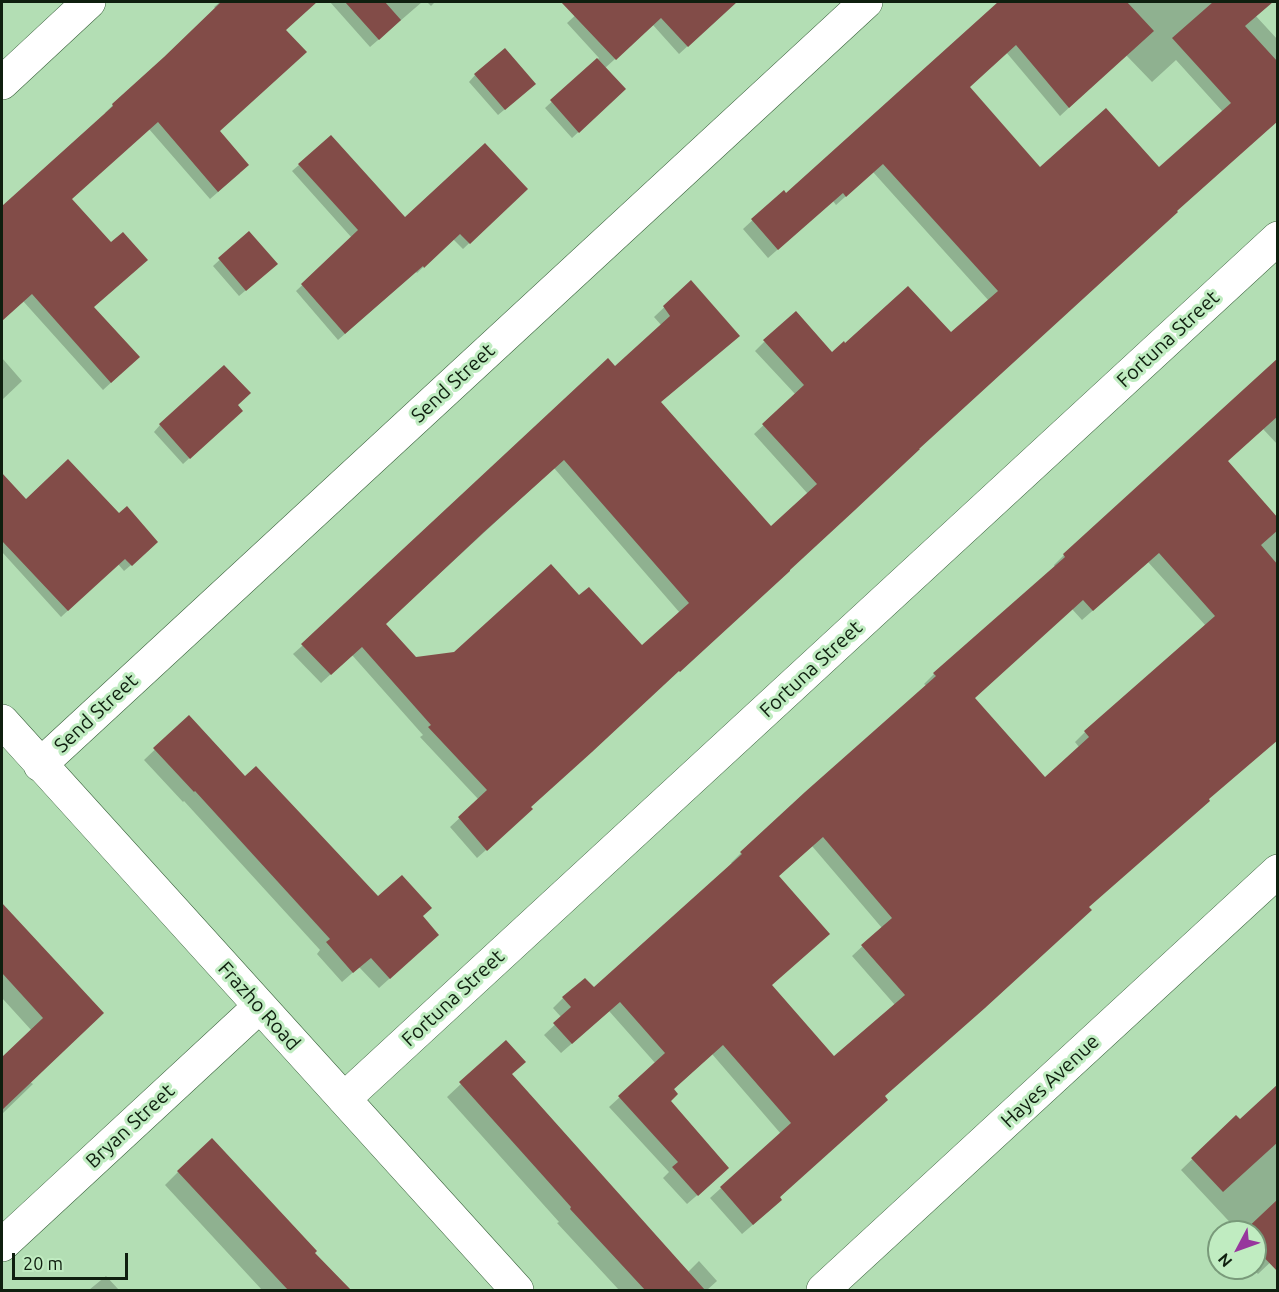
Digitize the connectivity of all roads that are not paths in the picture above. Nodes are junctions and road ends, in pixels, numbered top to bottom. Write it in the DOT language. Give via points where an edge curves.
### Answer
graph roads {
  1 [pos="89,2"];
  2 [pos="866,2"];
  3 [pos="2,83"];
  4 [pos="1278,238"];
  5 [pos="2,721"];
  6 [pos="40,765"];
  7 [pos="1278,871"];
  8 [pos="259,1007"];
  9 [pos="344,1099"];
  10 [pos="2,1245"];
  11 [pos="517,1290"];
  12 [pos="823,1290"];
  1 -- 3 [label="street"];
  2 -- 6 [label="street, Send Street"];
  4 -- 9 [label="street, Fortuna Street"];
  5 -- 6 [label="street, Frazho Road"];
  6 -- 8 [label="street, Frazho Road"];
  7 -- 12 [label="street, Hayes Avenue"];
  8 -- 9 [label="street, Frazho Road"];
  8 -- 10 [label="street, Bryan Street"];
  9 -- 11 [label="street, Frazho Road"];
}
